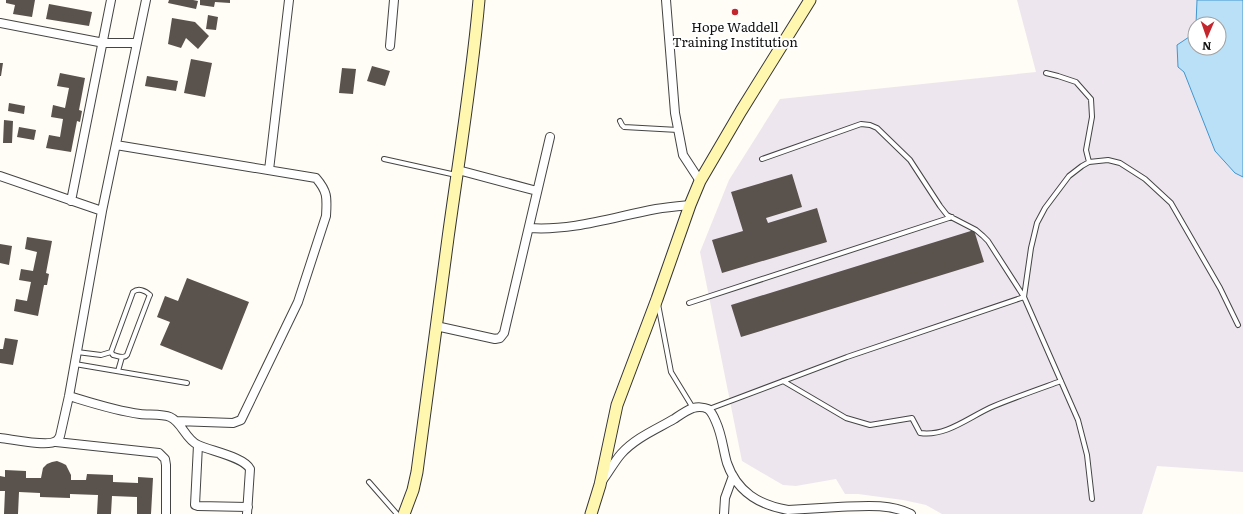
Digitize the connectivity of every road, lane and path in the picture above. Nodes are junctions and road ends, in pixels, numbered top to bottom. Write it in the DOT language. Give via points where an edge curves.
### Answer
graph roads {
  1 [pos="111,0"];
  2 [pos="146,0"];
  3 [pos="288,0"];
  4 [pos="394,0"];
  5 [pos="479,0"];
  6 [pos="666,0"];
  7 [pos="810,0"];
  8 [pos="0,23"];
  9 [pos="104,43"];
  10 [pos="137,43"];
  11 [pos="390,46"];
  12 [pos="1046,73"];
  13 [pos="620,121"];
  14 [pos="678,130"];
  15 [pos="550,137"];
  16 [pos="116,145"];
  17 [pos="762,159"];
  18 [pos="384,160"];
  19 [pos="1089,162"];
  20 [pos="269,170"];
  21 [pos="458,172"];
  22 [pos="0,176"];
  23 [pos="700,181"];
  24 [pos="537,191"];
  25 [pos="72,201"];
  26 [pos="690,205"];
  27 [pos="102,211"];
  28 [pos="952,217"];
  29 [pos="529,228"];
  30 [pos="1024,297"];
  31 [pos="657,299"];
  32 [pos="689,303"];
  33 [pos="1238,325"];
  34 [pos="436,326"];
  35 [pos="77,352"];
  36 [pos="111,352"];
  37 [pos="122,357"];
  38 [pos="74,364"];
  39 [pos="118,371"];
  40 [pos="782,381"];
  41 [pos="1061,381"];
  42 [pos="187,383"];
  43 [pos="69,396"];
  44 [pos="693,408"];
  45 [pos="708,409"];
  46 [pos="176,421"];
  47 [pos="0,438"];
  48 [pos="56,442"];
  49 [pos="198,445"];
  50 [pos="734,476"];
  51 [pos="369,482"];
  52 [pos="600,485"];
  53 [pos="1092,499"];
  54 [pos="248,511"];
  55 [pos="166,514"];
  56 [pos="397,514"];
  57 [pos="404,514"];
  58 [pos="591,514"];
  59 [pos="724,514"];
  60 [pos="911,514"];
  1 -- 9 [label="street"];
  2 -- 10 [label="street"];
  3 -- 20 [label="street"];
  4 -- 11 [label="street"];
  5 -- 21 [label="street"];
  6 -- 14 [label="street"];
  7 -- 23 [label="street"];
  8 -- 9 [label="street"];
  9 -- 10 [label="street"];
  9 -- 25 [label="street"];
  10 -- 16 [label="street"];
  12 -- 19 [label="lane" via="1076,82 1091,99 1092,117 1086,150"];
  13 -- 14 [label="lane" via="624,127"];
  14 -- 23 [label="street" via="683,155"];
  15 -- 24 [label="street"];
  16 -- 20 [label="street"];
  16 -- 27 [label="street"];
  17 -- 28 [label="lane" via="861,124 870,124 910,160 940,206"];
  18 -- 21 [label="lane"];
  19 -- 30 [label="lane" via="1069,176 1037,223"];
  19 -- 33 [label="lane" via="1108,160 1120,163 1145,179 1171,203 1220,288"];
  20 -- 46 [label="street" via="316,178 324,188 326,216 298,302 241,420 234,423"];
  21 -- 24 [label="street"];
  21 -- 34 [label="street"];
  22 -- 25 [label="street"];
  23 -- 26 [label="street"];
  24 -- 29 [label="street"];
  25 -- 27 [label="street"];
  26 -- 29 [label="street" via="658,208 576,226"];
  26 -- 31 [label="street"];
  27 -- 35 [label="street"];
  28 -- 30 [label="lane" via="976,230 988,241"];
  28 -- 32 [label="lane"];
  29 -- 34 [label="street" via="504,333 500,338"];
  30 -- 40 [label="lane"];
  30 -- 41 [label="lane"];
  31 -- 44 [label="lane" via="671,372"];
  31 -- 52 [label="street" via="617,405"];
  34 -- 57 [label="street" via="417,472"];
  35 -- 36 [label="lane" via="100,355"];
  35 -- 38 [label="street"];
  36 -- 37 [label="lane"];
  36 -- 37 [label="lane" via="133,292 139,289 148,292 150,295 127,355"];
  37 -- 39 [label="lane"];
  38 -- 39 [label="lane"];
  38 -- 43 [label="street"];
  39 -- 42 [label="lane"];
  40 -- 41 [label="lane" via="846,418 870,425 912,418 920,433 926,434 941,432 993,406"];
  40 -- 45 [label="lane"];
  41 -- 53 [label="lane" via="1078,420 1087,455"];
  43 -- 46 [label="street" via="139,414 170,416"];
  43 -- 48 [label="street" via="60,436"];
  44 -- 45 [label="street"];
  44 -- 52 [label="street" via="639,439 622,453"];
  45 -- 50 [label="street" via="718,428 727,463"];
  46 -- 49 [label="street" via="190,440"];
  47 -- 48 [label="street" via="42,444"];
  48 -- 55 [label="street" via="159,453 165,459 166,465"];
  49 -- 54 [label="street" via="248,465"];
  49 -- 54 [label="street" via="195,505"];
  50 -- 59 [label="street" via="725,498"];
  50 -- 60 [label="street" via="752,497 776,508 788,510 888,506"];
  51 -- 56 [label="lane"];
  52 -- 58 [label="street"];
}
